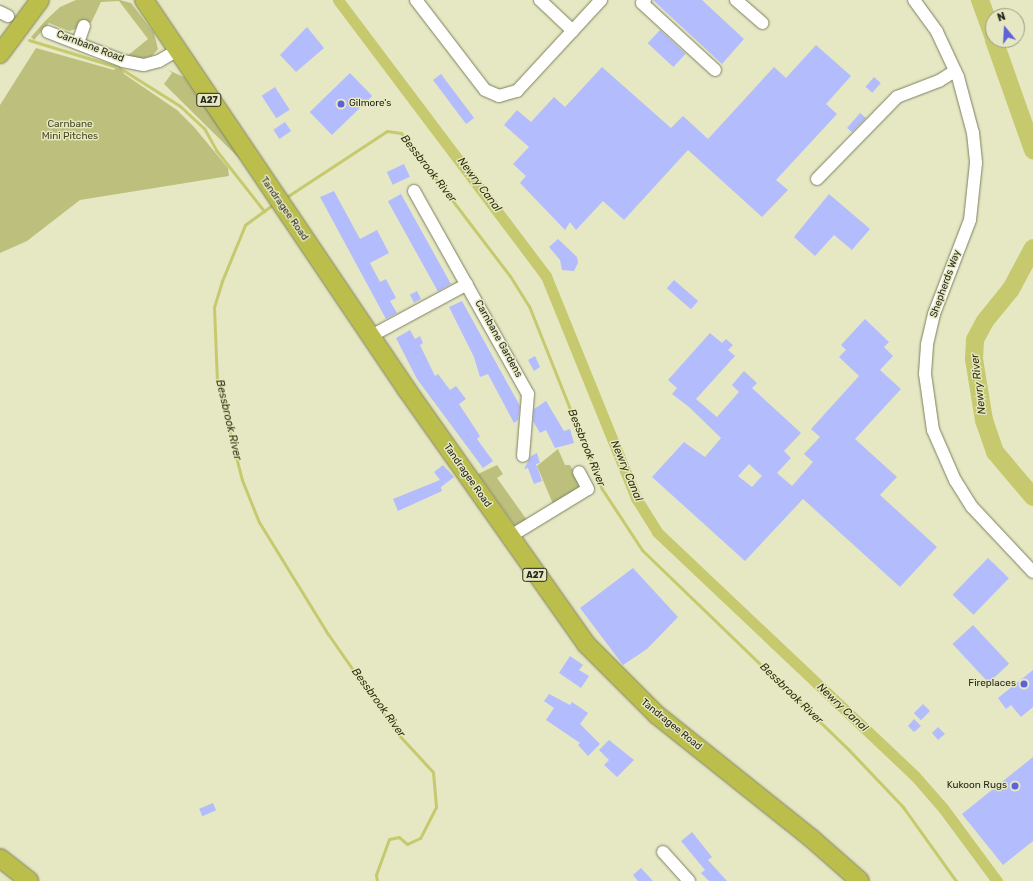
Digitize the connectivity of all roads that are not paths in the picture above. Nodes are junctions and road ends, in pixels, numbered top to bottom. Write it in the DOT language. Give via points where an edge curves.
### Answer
graph roads {
  1 [pos="50,0"];
  2 [pos="416,0"];
  3 [pos="540,0"];
  4 [pos="601,0"];
  5 [pos="645,0"];
  6 [pos="736,0"];
  7 [pos="914,0"];
  8 [pos="142,2"];
  9 [pos="36,8"];
  10 [pos="762,23"];
  11 [pos="84,26"];
  12 [pos="573,31"];
  13 [pos="48,32"];
  14 [pos="78,43"];
  15 [pos="176,51"];
  16 [pos="0,54"];
  17 [pos="715,70"];
  18 [pos="955,71"];
  19 [pos="817,179"];
  20 [pos="414,192"];
  21 [pos="467,284"];
  22 [pos="371,336"];
  23 [pos="523,456"];
  24 [pos="579,472"];
  25 [pos="509,537"];
  26 [pos="1033,572"];
  27 [pos="663,852"];
  28 [pos="0,858"];
  29 [pos="29,881"];
  30 [pos="689,881"];
  31 [pos="860,881"];
  1 -- 9 [label="highway"];
  2 -- 12 [label="street" via="481,85 499,96 517,91"];
  3 -- 12 [label="street"];
  4 -- 12 [label="street"];
  5 -- 17 [label="street" via="642,3"];
  6 -- 10 [label="street"];
  7 -- 18 [label="street, Shepherds Way" via="937,32"];
  8 -- 15 [label="highway, Tandragee Road / A27"];
  9 -- 16 [label="highway"];
  11 -- 14 [label="street"];
  13 -- 14 [label="street, Carnbane Road"];
  14 -- 15 [label="street, Carnbane Road" via="123,61 144,65 159,62"];
  15 -- 22 [label="highway, Tandragee Road / A27"];
  18 -- 19 [label="street" via="939,81 897,97"];
  18 -- 26 [label="street, Shepherds Way" via="973,133 975,192 970,220 934,314 927,345 928,402 933,430 955,480 993,532"];
  20 -- 21 [label="street, Carnbane Gardens"];
  21 -- 22 [label="street"];
  21 -- 23 [label="street, Carnbane Gardens" via="528,394"];
  22 -- 25 [label="highway, Tandragee Road / A27"];
  24 -- 25 [label="street" via="588,489"];
  25 -- 31 [label="highway, Tandragee Road / A27" via="586,644 629,690"];
  27 -- 30 [label="street"];
  28 -- 29 [label="highway"];
}
